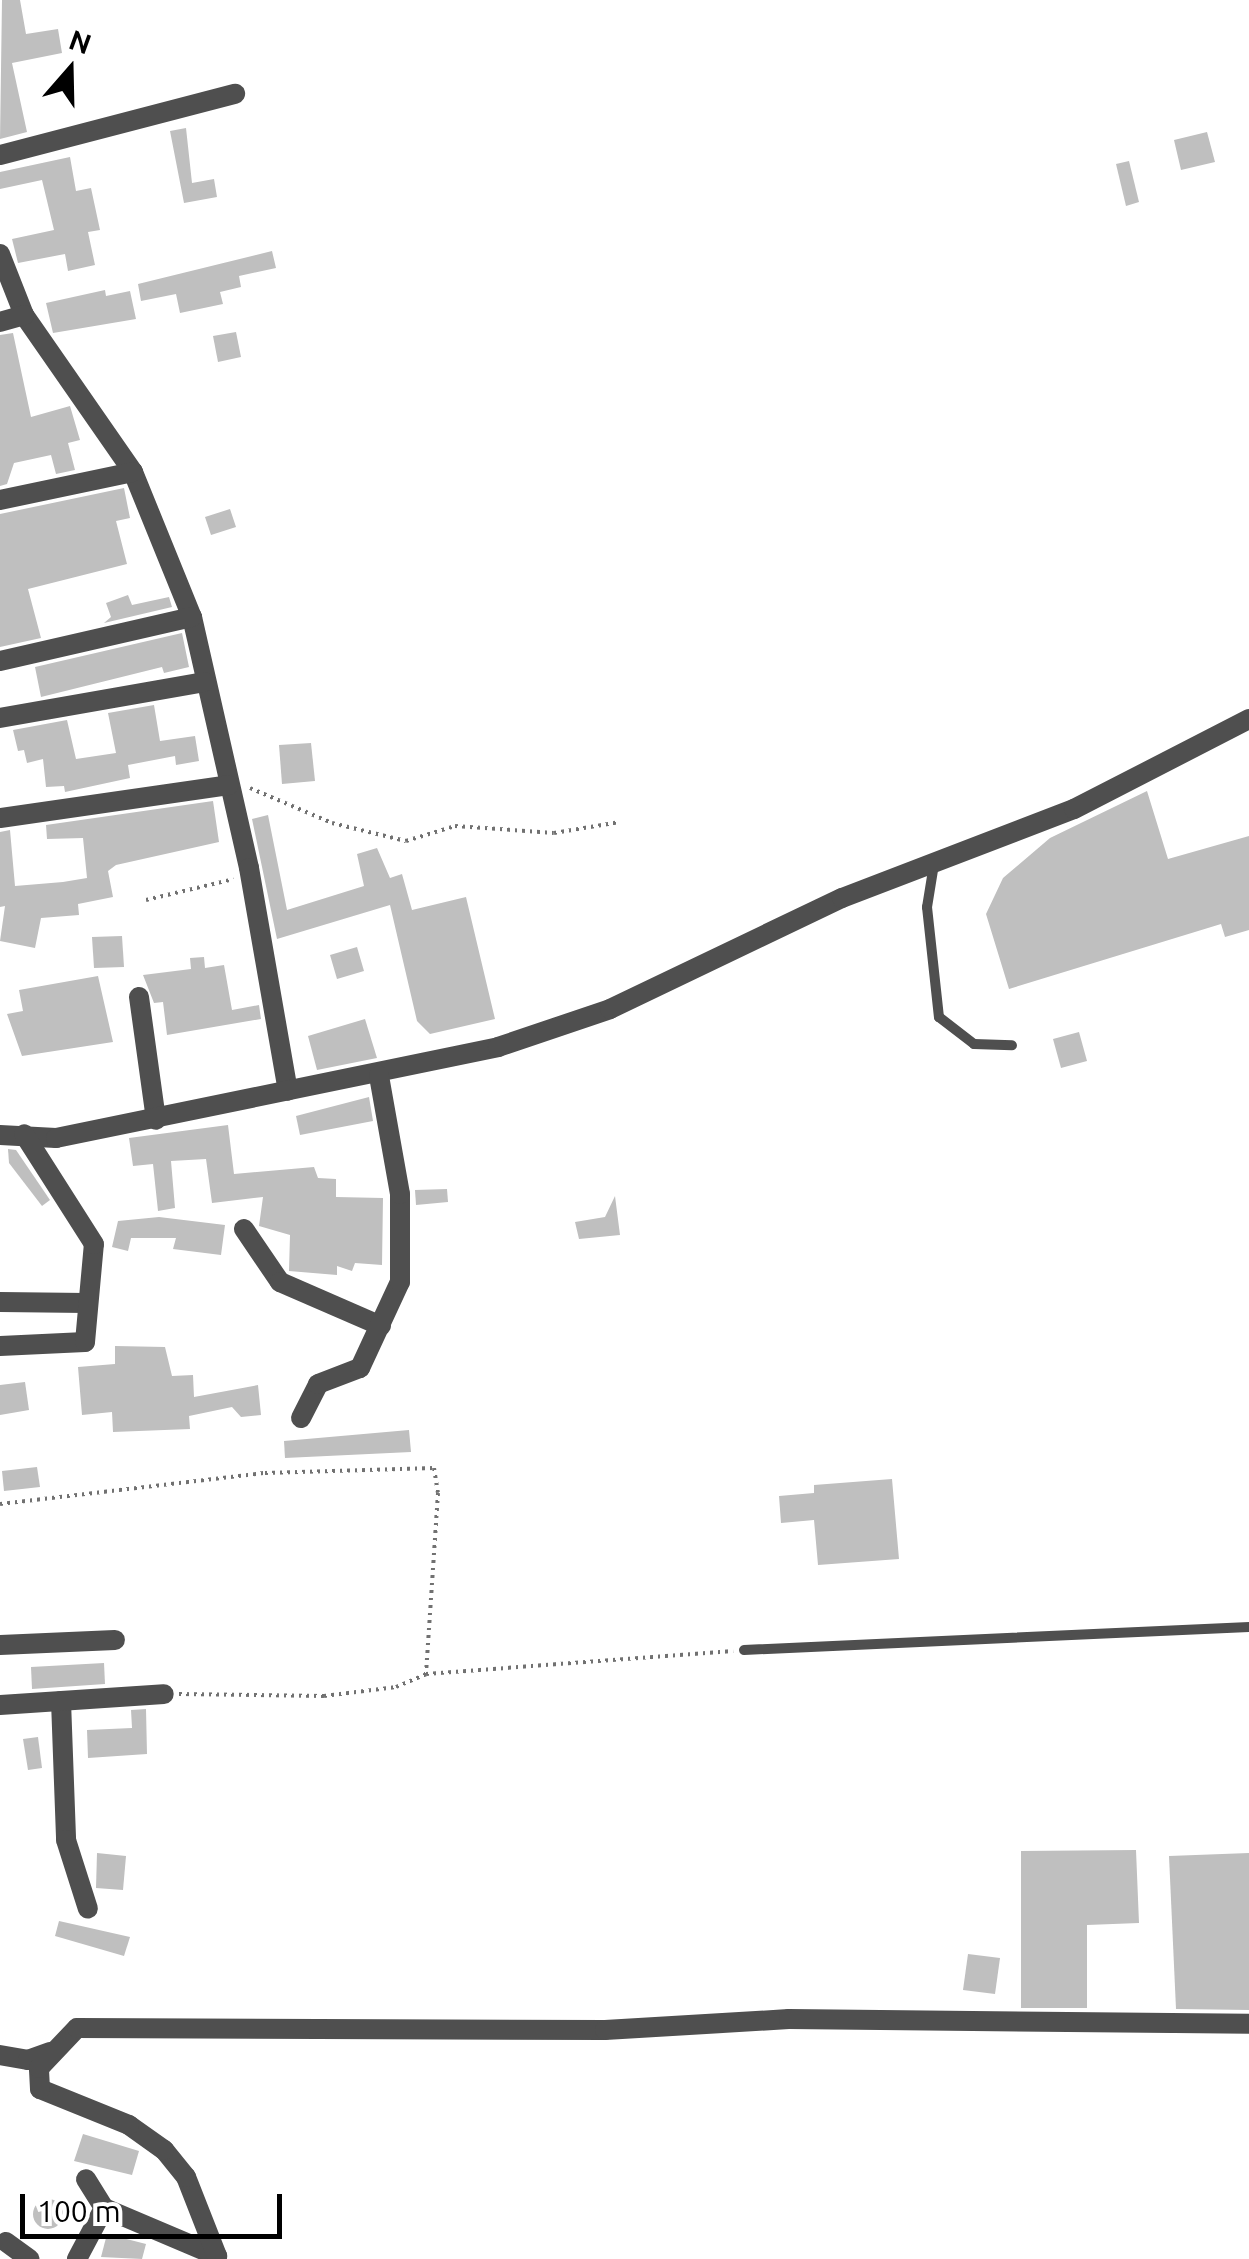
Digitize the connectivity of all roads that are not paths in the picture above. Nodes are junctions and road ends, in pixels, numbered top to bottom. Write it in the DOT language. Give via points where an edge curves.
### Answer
graph roads {
  1 [pos="235,94"];
  2 [pos="0,155"];
  3 [pos="0,254"];
  4 [pos="24,315"];
  5 [pos="0,322"];
  6 [pos="133,472"];
  7 [pos="0,500"];
  8 [pos="192,617"];
  9 [pos="0,661"];
  10 [pos="204,682"];
  11 [pos="0,718"];
  12 [pos="1249,718"];
  13 [pos="230,788"];
  14 [pos="0,818"];
  15 [pos="934,863"];
  16 [pos="139,997"];
  17 [pos="1012,1045"];
  18 [pos="379,1076"];
  19 [pos="288,1092"];
  20 [pos="156,1120"];
  21 [pos="24,1134"];
  22 [pos="0,1135"];
  23 [pos="244,1229"];
  24 [pos="0,1302"];
  25 [pos="86,1303"];
  26 [pos="381,1326"];
  27 [pos="0,1346"];
  28 [pos="301,1418"];
  29 [pos="1249,1627"];
  30 [pos="115,1640"];
  31 [pos="0,1646"];
  32 [pos="744,1650"];
  33 [pos="164,1694"];
  34 [pos="61,1701"];
  35 [pos="0,1706"];
  36 [pos="88,1909"];
  37 [pos="1249,2024"];
  38 [pos="50,2052"];
  39 [pos="0,2056"];
  40 [pos="86,2179"];
  41 [pos="104,2208"];
  42 [pos="6,2242"];
  43 [pos="210,2257"];
  44 [pos="29,2259"];
  45 [pos="77,2259"];
  1 -- 2 [label="street"];
  3 -- 4 [label="street"];
  4 -- 5 [label="street"];
  4 -- 6 [label="street"];
  6 -- 7 [label="street"];
  6 -- 8 [label="street"];
  8 -- 9 [label="street"];
  8 -- 10 [label="street"];
  10 -- 11 [label="street"];
  10 -- 13 [label="street"];
  12 -- 15 [label="street" via="1074,809"];
  13 -- 14 [label="street"];
  13 -- 19 [label="street"];
  15 -- 17 [label="lane" via="927,906 939,1016 974,1044"];
  15 -- 18 [label="street" via="842,898 610,1008"];
  16 -- 20 [label="street"];
  18 -- 19 [label="street"];
  18 -- 26 [label="street" via="400,1194 400,1282"];
  19 -- 20 [label="street"];
  20 -- 21 [label="street" via="56,1138"];
  21 -- 22 [label="street"];
  21 -- 25 [label="street" via="94,1244"];
  23 -- 26 [label="street" via="280,1282"];
  24 -- 25 [label="street"];
  25 -- 27 [label="street" via="85,1342"];
  26 -- 28 [label="street" via="360,1368 318,1384"];
  29 -- 32 [label="lane"];
  30 -- 31 [label="street"];
  33 -- 34 [label="street"];
  34 -- 35 [label="street"];
  34 -- 36 [label="street" via="66,1840"];
  37 -- 38 [label="street" via="960,2026 789,2019 605,2030 308,2032 145,2024 78,2028"];
  38 -- 39 [label="street" via="28,2060"];
  38 -- 43 [label="street" via="38,2068 40,2089 129,2125 164,2150 186,2177"];
  40 -- 41 [label="street"];
  41 -- 43 [label="street"];
  41 -- 45 [label="street"];
  42 -- 44 [label="street"];
}
